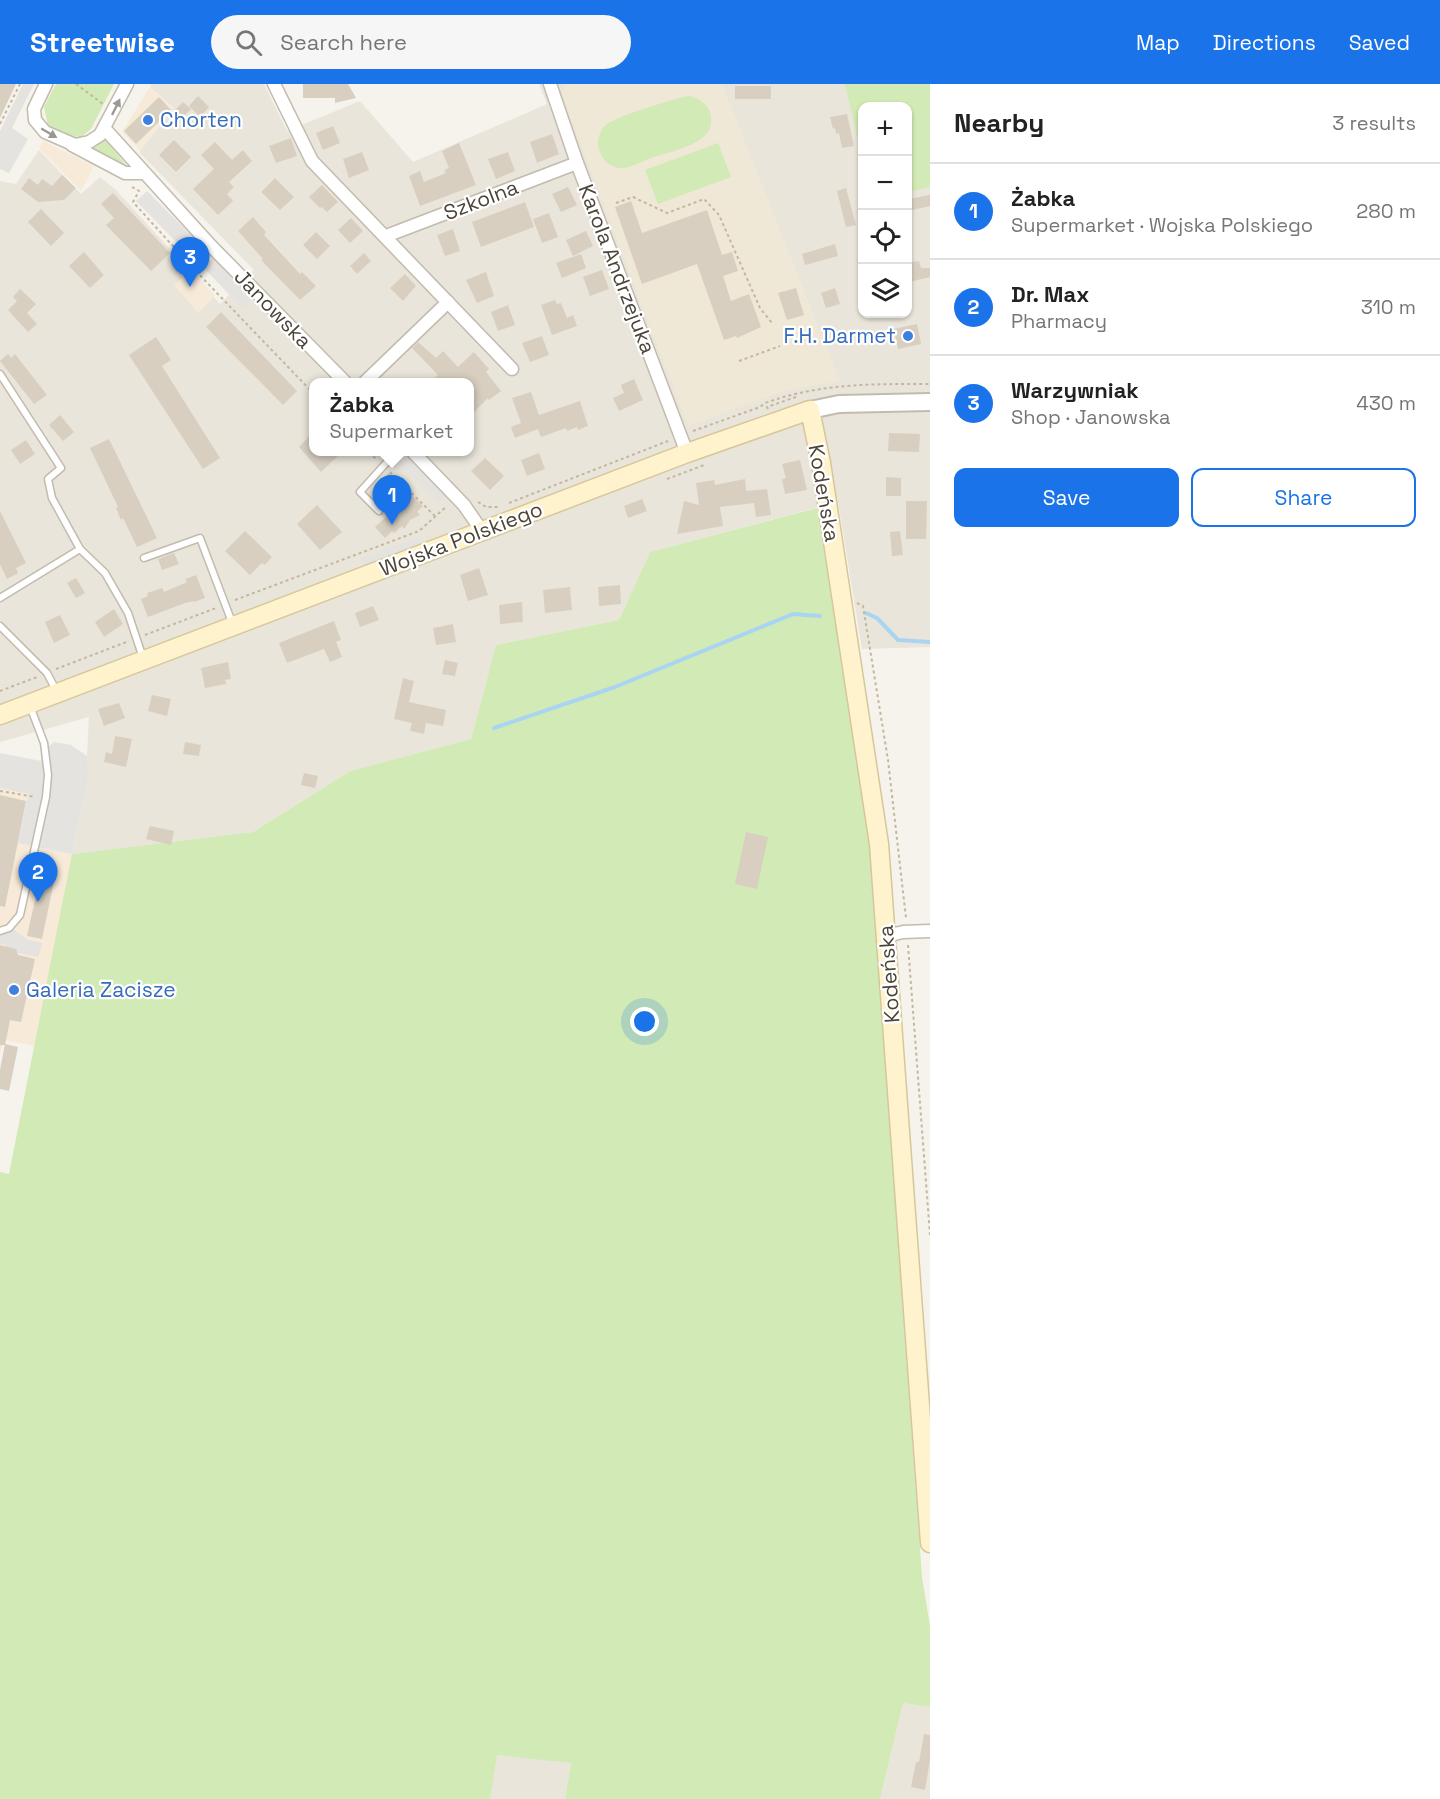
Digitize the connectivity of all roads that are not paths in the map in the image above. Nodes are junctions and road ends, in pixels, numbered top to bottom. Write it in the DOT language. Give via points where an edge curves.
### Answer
graph roads {
  1 [pos="46,84"];
  2 [pos="127,84"];
  3 [pos="274,84"];
  4 [pos="550,84"];
  5 [pos="105,129"];
  6 [pos="68,143"];
  7 [pos="577,163"];
  8 [pos="142,173"];
  9 [pos="386,236"];
  10 [pos="448,302"];
  11 [pos="512,369"];
  12 [pos="0,374"];
  13 [pos="341,378"];
  14 [pos="369,378"];
  15 [pos="930,402"];
  16 [pos="810,410"];
  17 [pos="687,453"];
  18 [pos="392,456"];
  19 [pos="416,456"];
  20 [pos="379,511"];
  21 [pos="482,531"];
  22 [pos="80,549"];
  23 [pos="144,558"];
  24 [pos="0,598"];
  25 [pos="0,626"];
  26 [pos="234,626"];
  27 [pos="143,660"];
  28 [pos="57,693"];
  29 [pos="29,703"];
  30 [pos="0,715"];
  31 [pos="0,931"];
  32 [pos="930,931"];
  33 [pos="886,936"];
  34 [pos="930,1543"];
  1 -- 6 [label="street, one-way" via="34,109 35,120 41,129"];
  5 -- 2 [label="street, one-way"];
  3 -- 9 [label="street" via="312,161"];
  4 -- 7 [label="street, Karola Andrzejuka"];
  5 -- 6 [label="street" via="89,142"];
  5 -- 8 [label="street, Janowska"];
  6 -- 8 [label="street" via="125,172"];
  7 -- 9 [label="street, Szkolna"];
  7 -- 17 [label="street, Karola Andrzejuka"];
  8 -- 13 [label="street, Janowska"];
  9 -- 10 [label="street"];
  10 -- 11 [label="street"];
  10 -- 14 [label="street"];
  12 -- 22 [label="lane" via="61,468 48,479 52,498"];
  15 -- 16 [label="street, Wojska Polskiego" via="851,404"];
  16 -- 17 [label="main road, Wojska Polskiego"];
  16 -- 33 [label="main road, Kodeńska" via="876,814"];
  17 -- 21 [label="main road, Wojska Polskiego"];
  18 -- 20 [label="lane" via="360,492"];
  19 -- 21 [label="street" via="471,513"];
  21 -- 26 [label="main road, Wojska Polskiego"];
  22 -- 24 [label="lane"];
  22 -- 27 [label="lane" via="105,573 128,613"];
  23 -- 26 [label="lane" via="200,538"];
  25 -- 28 [label="lane" via="47,673"];
  26 -- 27 [label="main road, Wojska Polskiego"];
  27 -- 28 [label="main road, Wojska Polskiego"];
  28 -- 29 [label="main road, Wojska Polskiego"];
  29 -- 30 [label="main road, Wojska Polskiego"];
  29 -- 31 [label="lane" via="47,753 46,797 20,915 9,928"];
  32 -- 33 [label="street"];
  33 -- 34 [label="main road, Kodeńska"];
}
